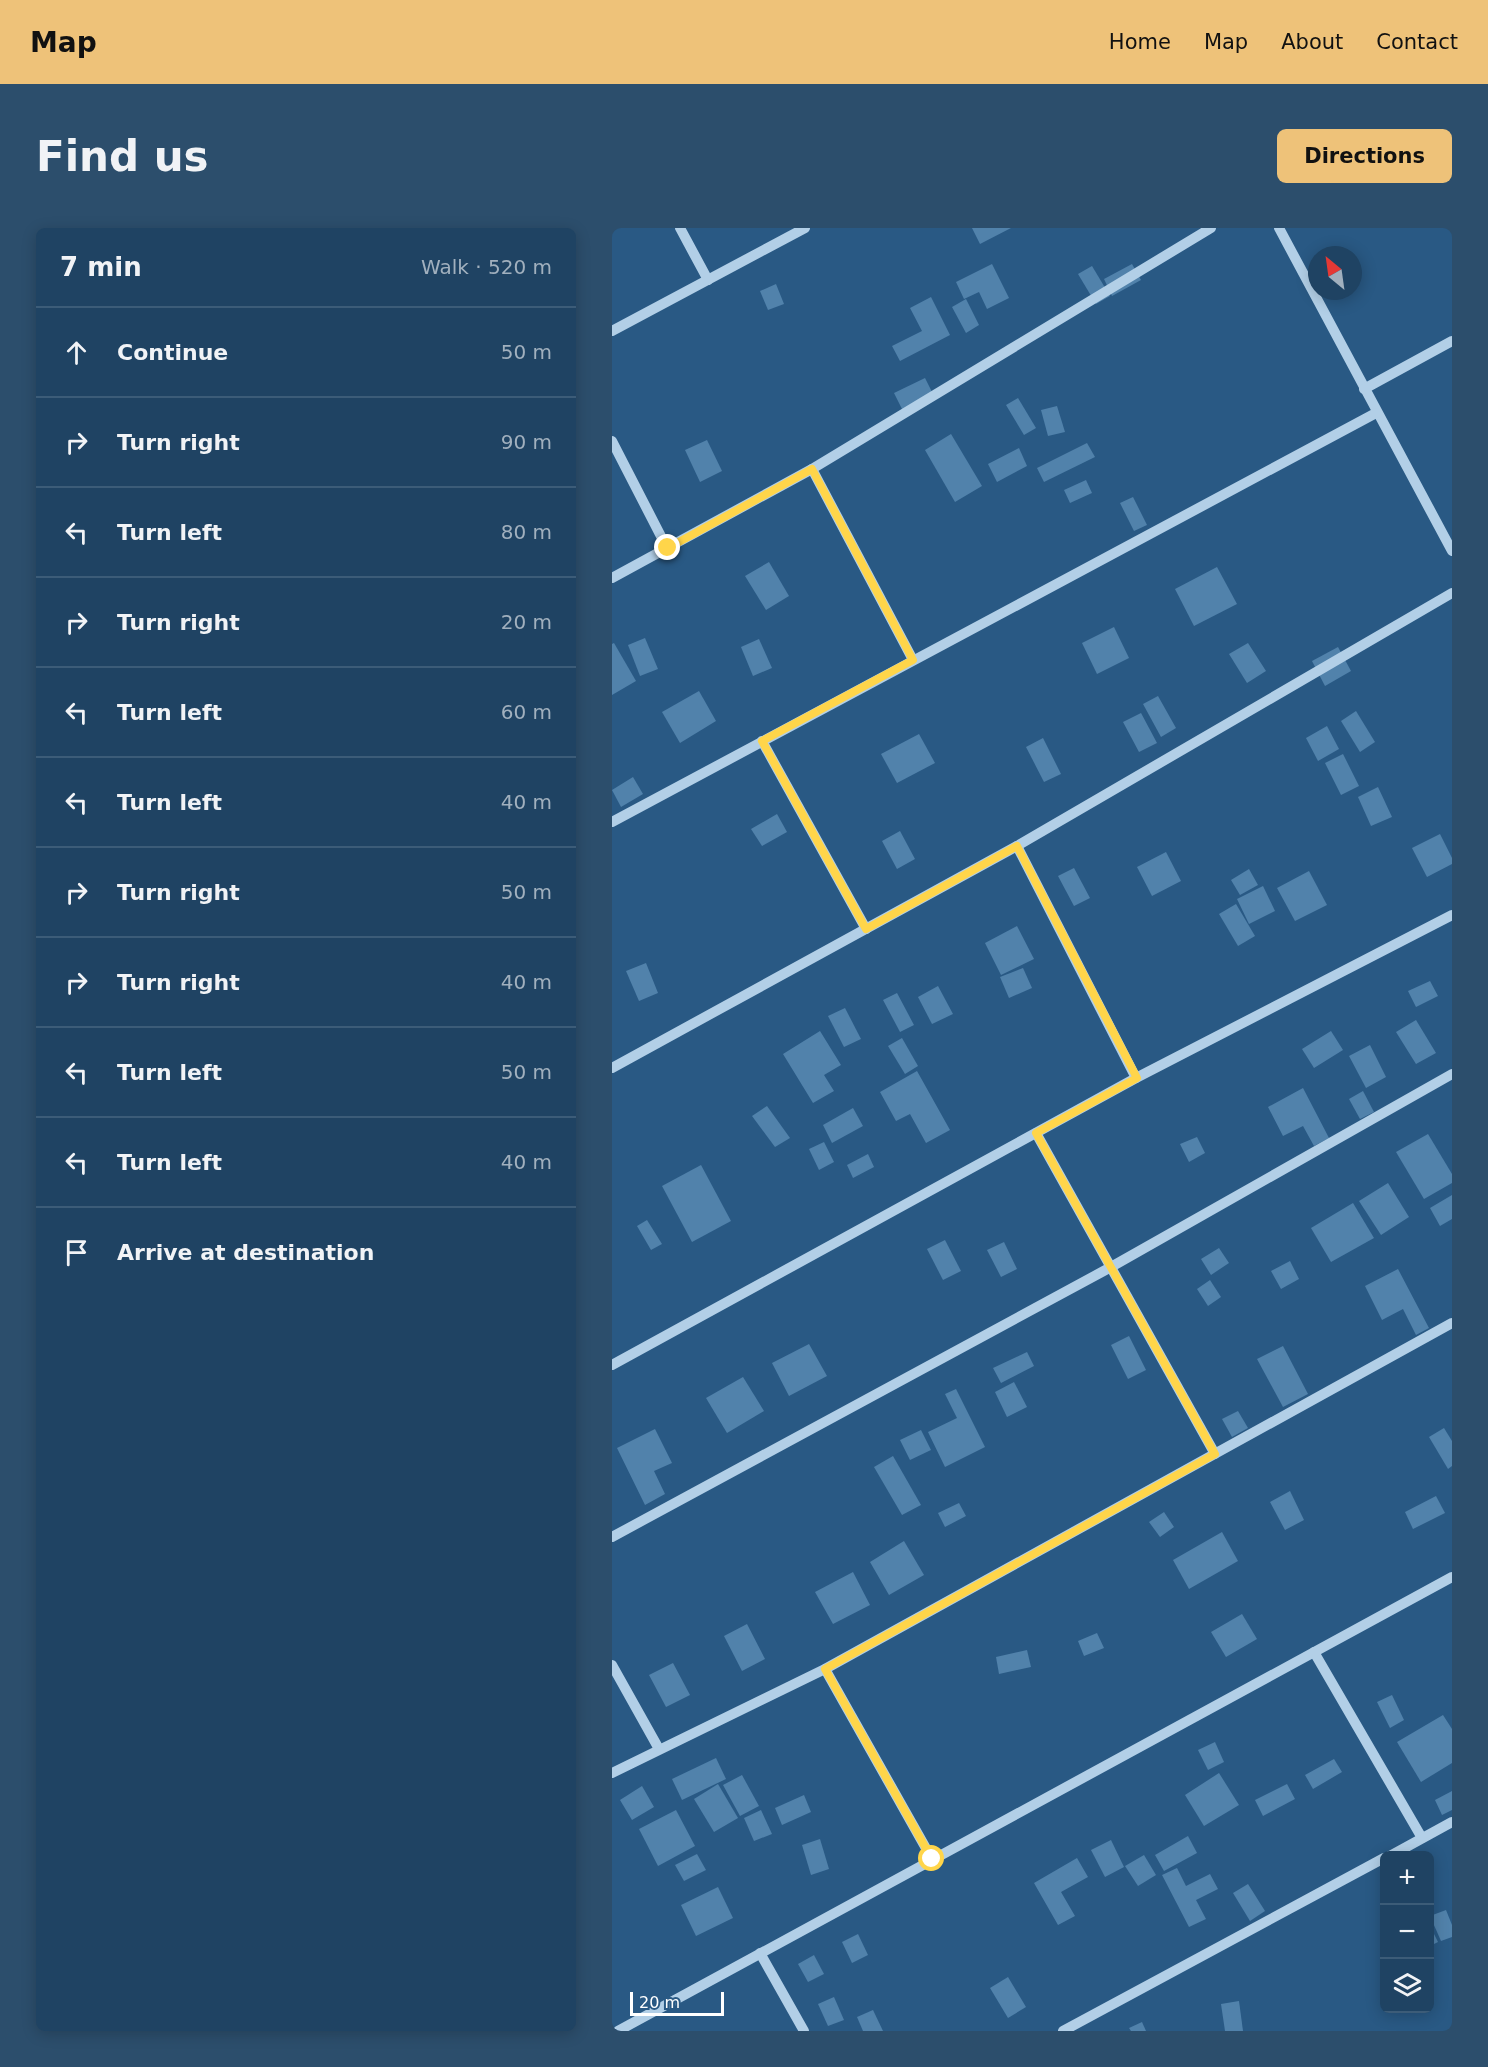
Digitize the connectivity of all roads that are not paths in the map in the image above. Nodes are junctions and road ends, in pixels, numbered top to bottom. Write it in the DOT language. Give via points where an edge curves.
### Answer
graph roads {
  1 [pos="680,228"];
  2 [pos="805,228"];
  3 [pos="1211,228"];
  4 [pos="1279,228"];
  5 [pos="708,280"];
  6 [pos="612,331"];
  7 [pos="1452,341"];
  8 [pos="1364,389"];
  9 [pos="1376,412"];
  10 [pos="612,441"];
  11 [pos="812,469"];
  12 [pos="668,548"];
  13 [pos="1452,551"];
  14 [pos="612,578"];
  15 [pos="1452,593"];
  16 [pos="913,660"];
  17 [pos="762,741"];
  18 [pos="612,822"];
  19 [pos="1017,846"];
  20 [pos="1452,915"];
  21 [pos="866,929"];
  22 [pos="612,1068"];
  23 [pos="1452,1074"];
  24 [pos="1137,1078"];
  25 [pos="1036,1133"];
  26 [pos="1111,1266"];
  27 [pos="1452,1323"];
  28 [pos="612,1365"];
  29 [pos="1215,1454"];
  30 [pos="612,1536"];
  31 [pos="1452,1577"];
  32 [pos="1314,1652"];
  33 [pos="612,1665"];
  34 [pos="825,1669"];
  35 [pos="659,1749"];
  36 [pos="612,1773"];
  37 [pos="1452,1822"];
  38 [pos="1422,1838"];
  39 [pos="1399,1851"];
  40 [pos="932,1859"];
  41 [pos="1380,1860"];
  42 [pos="760,1953"];
  43 [pos="618,2031"];
  44 [pos="804,2031"];
  45 [pos="1063,2031"];
  1 -- 5 [label="street"];
  2 -- 5 [label="street"];
  3 -- 11 [label="street"];
  4 -- 8 [label="street"];
  5 -- 6 [label="street"];
  7 -- 8 [label="street"];
  8 -- 9 [label="street"];
  9 -- 13 [label="street"];
  9 -- 16 [label="street"];
  10 -- 12 [label="street"];
  11 -- 12 [label="street"];
  11 -- 16 [label="street"];
  12 -- 14 [label="street"];
  15 -- 19 [label="street"];
  16 -- 17 [label="street"];
  17 -- 18 [label="street"];
  17 -- 21 [label="street"];
  19 -- 21 [label="street"];
  19 -- 24 [label="street"];
  20 -- 24 [label="street"];
  21 -- 22 [label="street"];
  23 -- 26 [label="street"];
  24 -- 25 [label="street"];
  25 -- 26 [label="street"];
  25 -- 28 [label="street"];
  26 -- 29 [label="street"];
  26 -- 30 [label="street"];
  27 -- 29 [label="street"];
  29 -- 34 [label="street"];
  31 -- 32 [label="street"];
  32 -- 38 [label="street"];
  32 -- 40 [label="street"];
  33 -- 35 [label="street"];
  34 -- 35 [label="street"];
  34 -- 40 [label="street"];
  35 -- 36 [label="street"];
  37 -- 38 [label="street"];
  38 -- 39 [label="street"];
  40 -- 42 [label="street"];
  41 -- 45 [label="street"];
  42 -- 43 [label="street"];
  42 -- 44 [label="street"];
}
